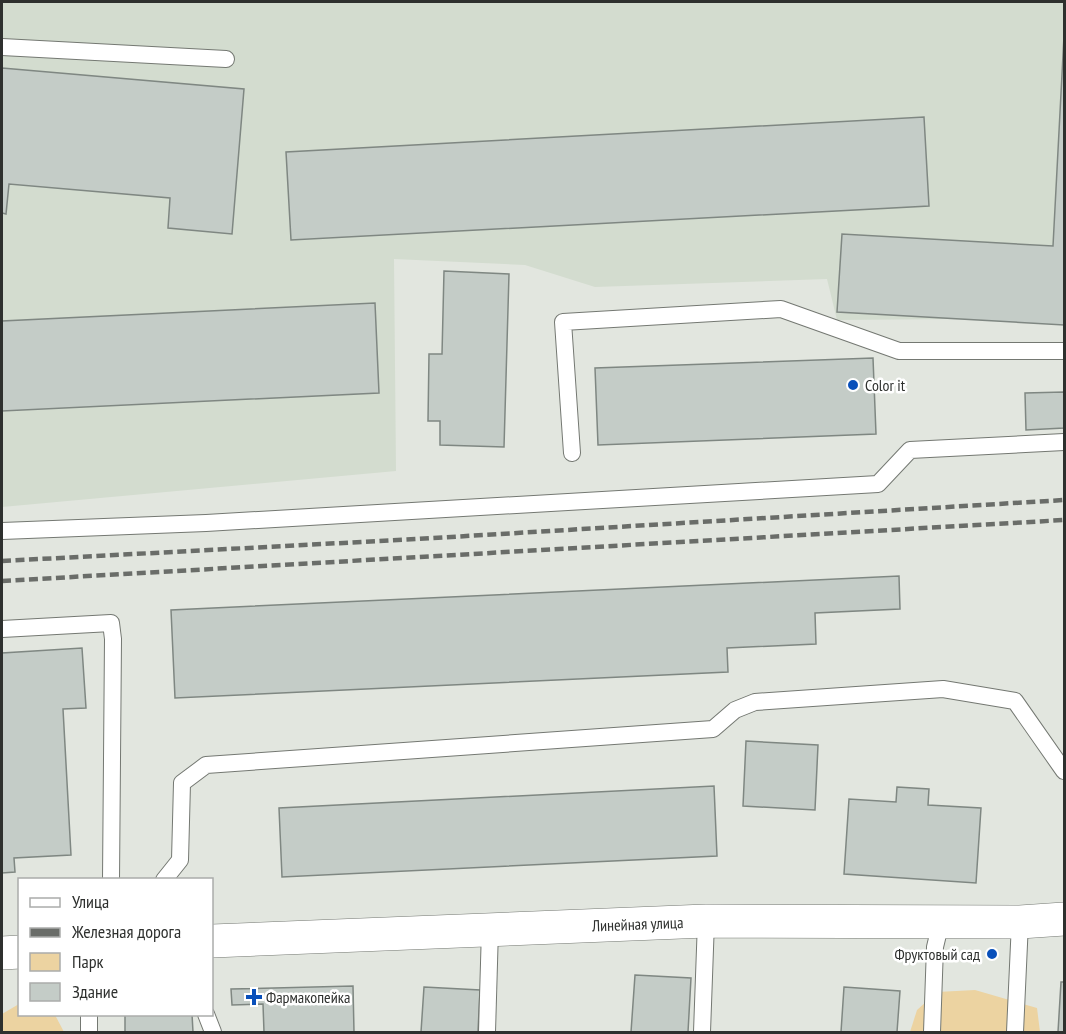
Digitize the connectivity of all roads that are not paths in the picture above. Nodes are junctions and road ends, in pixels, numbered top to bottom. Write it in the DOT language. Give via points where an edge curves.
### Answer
graph roads {
  1 [pos="2,47"];
  2 [pos="226,59"];
  3 [pos="1065,351"];
  4 [pos="1065,442"];
  5 [pos="572,453"];
  6 [pos="2,531"];
  7 [pos="2,629"];
  8 [pos="1065,771"];
  9 [pos="111,878"];
  10 [pos="165,878"];
  11 [pos="1065,919"];
  12 [pos="706,921"];
  13 [pos="941,922"];
  14 [pos="1020,922"];
  15 [pos="490,929"];
  16 [pos="213,941"];
  17 [pos="18,952"];
  18 [pos="2,953"];
  19 [pos="89,1016"];
  20 [pos="207,1016"];
  21 [pos="89,1032"];
  22 [pos="213,1032"];
  23 [pos="487,1032"];
  24 [pos="702,1032"];
  25 [pos="932,1032"];
  26 [pos="1015,1032"];
  1 -- 2 [label="lane"];
  3 -- 5 [label="lane" via="899,351 781,309 562,322"];
  4 -- 6 [label="lane" via="910,450 878,484"];
  7 -- 9 [label="lane" via="111,623"];
  8 -- 10 [label="lane" via="1015,701 942,689 755,702 735,710 713,729 206,765 182,783 180,860"];
  11 -- 14 [label="street, Линейная улица"];
  12 -- 13 [label="street, Линейная улица"];
  12 -- 15 [label="street, Линейная улица"];
  12 -- 24 [label="lane"];
  13 -- 14 [label="street, Линейная улица"];
  13 -- 25 [label="lane" via="935,947"];
  14 -- 26 [label="lane"];
  15 -- 16 [label="street, Линейная улица"];
  15 -- 23 [label="lane"];
  17 -- 18 [label="street"];
  19 -- 21 [label="lane"];
  20 -- 22 [label="lane"];
}
